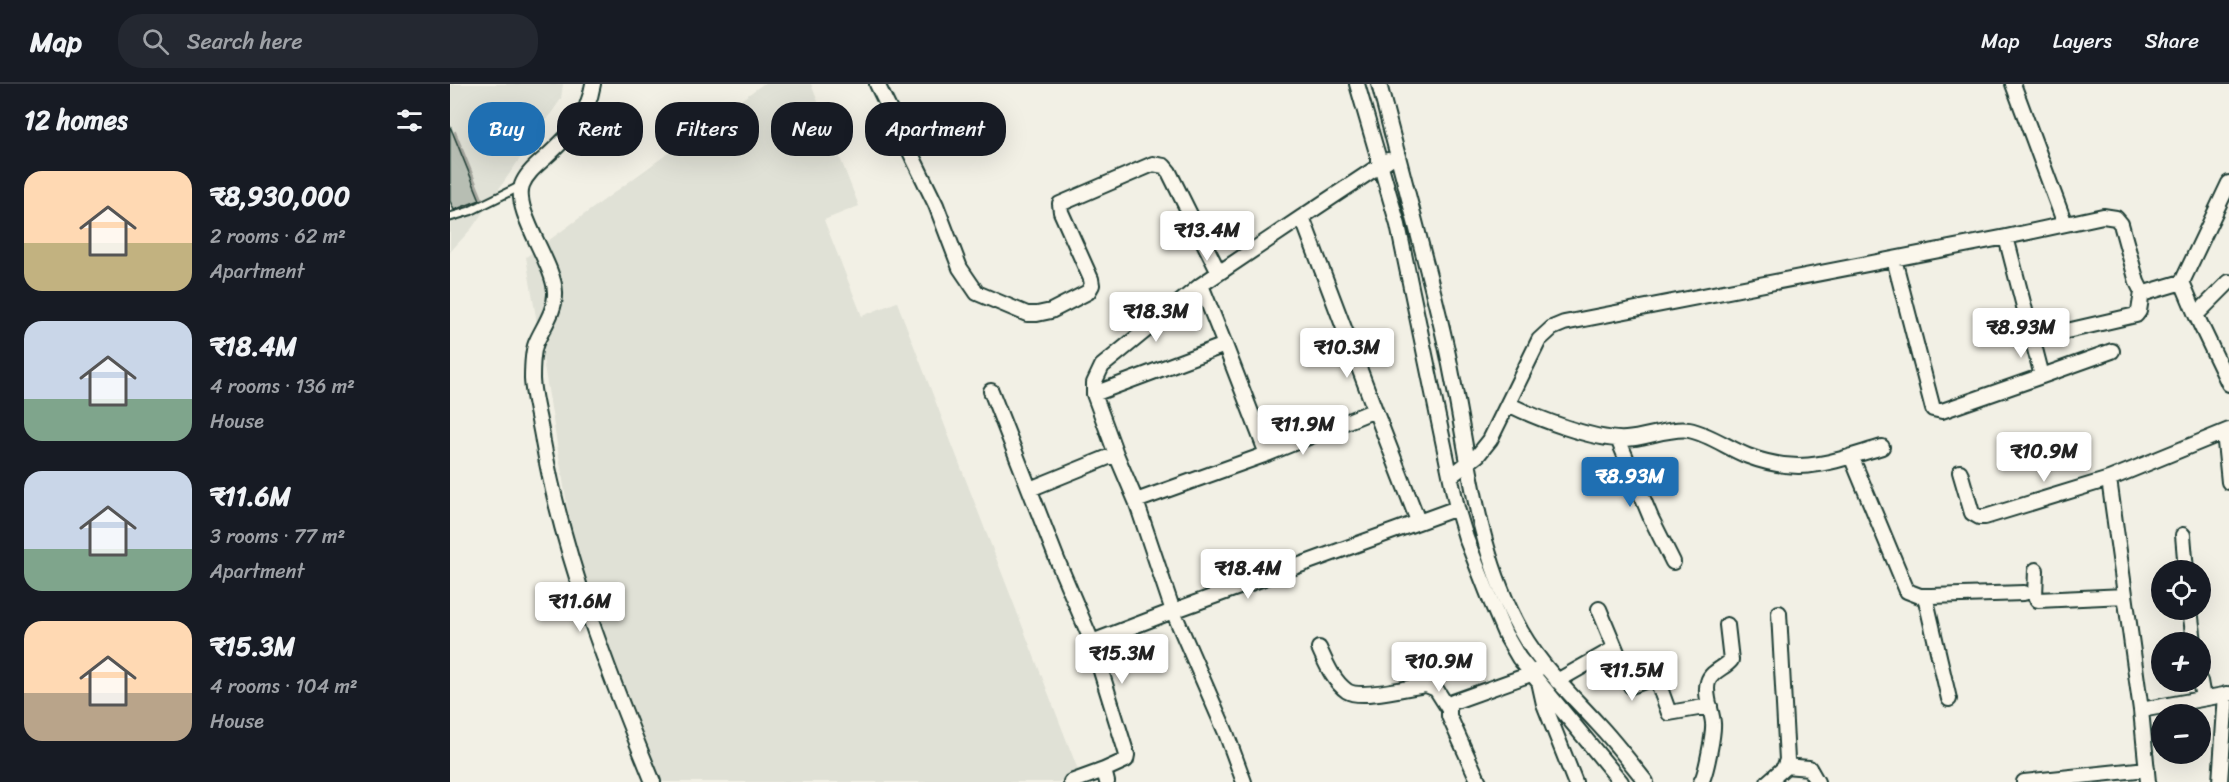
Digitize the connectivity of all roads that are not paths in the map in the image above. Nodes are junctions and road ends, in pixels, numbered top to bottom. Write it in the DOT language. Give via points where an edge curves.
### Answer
graph roads {
  1 [pos="593,84"];
  2 [pos="877,84"];
  3 [pos="1357,84"];
  4 [pos="1379,84"];
  5 [pos="2013,84"];
  6 [pos="1397,154"];
  7 [pos="1382,164"];
  8 [pos="2229,183"];
  9 [pos="521,186"];
  10 [pos="450,217"];
  11 [pos="1302,218"];
  12 [pos="2065,224"];
  13 [pos="2006,237"];
  14 [pos="1894,259"];
  15 [pos="1214,263"];
  16 [pos="2182,282"];
  17 [pos="2229,282"];
  18 [pos="1201,285"];
  19 [pos="2142,292"];
  20 [pos="2196,315"];
  21 [pos="1444,337"];
  22 [pos="2032,339"];
  23 [pos="1225,345"];
  24 [pos="1423,345"];
  25 [pos="2112,351"];
  26 [pos="2042,376"];
  27 [pos="2229,384"];
  28 [pos="991,390"];
  29 [pos="1094,394"];
  30 [pos="1508,404"];
  31 [pos="1375,410"];
  32 [pos="2227,431"];
  33 [pos="1618,440"];
  34 [pos="1882,447"];
  35 [pos="1116,454"];
  36 [pos="1267,454"];
  37 [pos="1851,456"];
  38 [pos="1467,465"];
  39 [pos="1960,472"];
  40 [pos="1451,476"];
  41 [pos="2109,479"];
  42 [pos="2229,482"];
  43 [pos="1030,489"];
  44 [pos="1136,501"];
  45 [pos="1457,508"];
  46 [pos="1418,521"];
  47 [pos="2184,535"];
  48 [pos="2185,560"];
  49 [pos="1673,562"];
  50 [pos="2036,570"];
  51 [pos="2024,593"];
  52 [pos="1925,596"];
  53 [pos="2125,596"];
  54 [pos="1599,609"];
  55 [pos="1173,610"];
  56 [pos="1779,613"];
  57 [pos="1727,625"];
  58 [pos="1092,642"];
  59 [pos="1319,648"];
  60 [pos="1615,648"];
  61 [pos="1544,665"];
  62 [pos="1536,679"];
  63 [pos="1557,681"];
  64 [pos="2202,692"];
  65 [pos="2228,694"];
  66 [pos="2203,698"];
  67 [pos="1949,699"];
  68 [pos="1710,706"];
  69 [pos="1448,708"];
  70 [pos="2140,710"];
  71 [pos="1785,766"];
  72 [pos="1106,776"];
  73 [pos="2148,776"];
  74 [pos="653,782"];
  75 [pos="1071,782"];
  76 [pos="1244,782"];
  77 [pos="1479,782"];
  78 [pos="1575,782"];
  79 [pos="1620,782"];
  80 [pos="1646,782"];
  81 [pos="1701,782"];
  82 [pos="1768,782"];
  83 [pos="1817,782"];
  84 [pos="2024,782"];
  85 [pos="2220,782"];
  1 -- 9 [label="street" via="586,110 573,132 530,172"];
  2 -- 15 [label="street" via="936,205 960,268 976,293 1027,314 1037,314 1088,292 1091,279 1060,204 1153,164 1164,166 1169,172"];
  3 -- 7 [label="street"];
  4 -- 6 [label="street"];
  5 -- 12 [label="street"];
  6 -- 7 [label="street"];
  6 -- 21 [label="street"];
  7 -- 11 [label="street"];
  7 -- 24 [label="street"];
  8 -- 16 [label="street"];
  9 -- 10 [label="lane"];
  9 -- 74 [label="street" via="522,205 555,293 553,308 535,346 532,381 548,470 582,592"];
  11 -- 15 [label="street"];
  11 -- 31 [label="street"];
  12 -- 13 [label="street"];
  12 -- 19 [label="street" via="2103,216 2116,218"];
  13 -- 14 [label="street"];
  13 -- 22 [label="street"];
  14 -- 26 [label="street" via="1933,410 1942,411"];
  14 -- 30 [label="street" via="1564,323 1539,340"];
  15 -- 18 [label="street"];
  16 -- 19 [label="street"];
  16 -- 20 [label="street"];
  17 -- 20 [label="street"];
  18 -- 23 [label="street"];
  18 -- 29 [label="street" via="1102,366 1094,383"];
  19 -- 22 [label="street" via="2136,315"];
  20 -- 27 [label="street"];
  21 -- 24 [label="street"];
  21 -- 38 [label="street"];
  22 -- 26 [label="street"];
  23 -- 29 [label="street"];
  23 -- 36 [label="street"];
  24 -- 40 [label="street"];
  25 -- 26 [label="street"];
  28 -- 43 [label="street"];
  29 -- 35 [label="street"];
  30 -- 33 [label="street" via="1556,424"];
  30 -- 38 [label="street" via="1490,440"];
  31 -- 36 [label="street"];
  31 -- 46 [label="street"];
  32 -- 41 [label="street"];
  32 -- 42 [label="street"];
  33 -- 37 [label="street" via="1689,430 1748,456 1787,467 1825,464"];
  33 -- 49 [label="street"];
  34 -- 37 [label="street"];
  35 -- 43 [label="street"];
  35 -- 44 [label="street"];
  36 -- 44 [label="street"];
  37 -- 52 [label="street" via="1903,586 1911,594"];
  38 -- 40 [label="street"];
  38 -- 61 [label="street" via="1494,571 1514,619"];
  39 -- 41 [label="street" via="1972,513 1979,517"];
  40 -- 45 [label="street"];
  41 -- 53 [label="street"];
  43 -- 58 [label="street"];
  44 -- 55 [label="street"];
  45 -- 46 [label="street"];
  45 -- 62 [label="street" via="1505,634"];
  46 -- 55 [label="street"];
  47 -- 48 [label="street"];
  50 -- 53 [label="street" via="2038,600"];
  51 -- 52 [label="street"];
  52 -- 67 [label="street"];
  53 -- 70 [label="street"];
  54 -- 60 [label="street"];
  55 -- 58 [label="street"];
  55 -- 76 [label="street"];
  56 -- 71 [label="street"];
  57 -- 68 [label="street" via="1731,660 1708,681"];
  58 -- 72 [label="street" via="1127,755"];
  59 -- 69 [label="street" via="1336,680 1350,692 1364,694 1426,685 1436,689"];
  60 -- 63 [label="street"];
  60 -- 68 [label="street" via="1631,686 1657,678 1667,712"];
  61 -- 62 [label="street"];
  61 -- 63 [label="street"];
  62 -- 69 [label="street" via="1453,702"];
  62 -- 78 [label="street"];
  62 -- 79 [label="street"];
  63 -- 80 [label="street"];
  64 -- 66 [label="street"];
  65 -- 66 [label="street"];
  65 -- 85 [label="street"];
  66 -- 70 [label="street"];
  68 -- 81 [label="street" via="1713,736"];
  69 -- 77 [label="street"];
  70 -- 73 [label="street"];
  71 -- 82 [label="street"];
  71 -- 83 [label="street" via="1809,768"];
  72 -- 75 [label="street"];
  73 -- 84 [label="street"];
}
